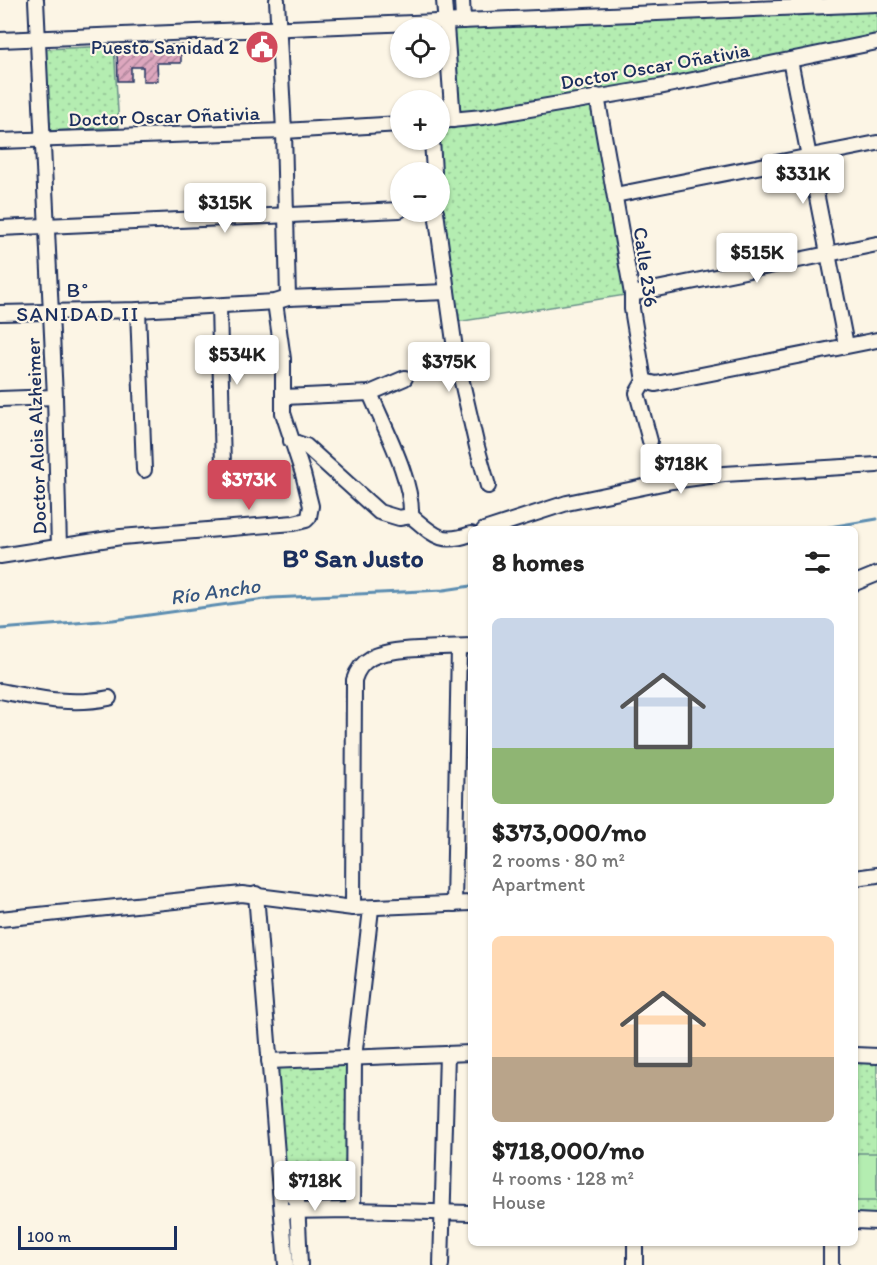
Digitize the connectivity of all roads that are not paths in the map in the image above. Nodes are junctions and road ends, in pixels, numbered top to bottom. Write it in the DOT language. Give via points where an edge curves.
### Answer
graph roads {
  1 [pos="36,0"];
  2 [pos="277,0"];
  3 [pos="444,0"];
  4 [pos="462,0"];
  5 [pos="877,4"];
  6 [pos="713,5"];
  7 [pos="445,18"];
  8 [pos="463,21"];
  9 [pos="450,22"];
  10 [pos="390,24"];
  11 [pos="278,29"];
  12 [pos="37,39"];
  13 [pos="0,40"];
  14 [pos="877,42"];
  15 [pos="790,60"];
  16 [pos="597,96"];
  17 [pos="450,121"];
  18 [pos="390,125"];
  19 [pos="284,131"];
  20 [pos="44,140"];
  21 [pos="0,141"];
  22 [pos="877,143"];
  23 [pos="809,157"];
  24 [pos="615,195"];
  25 [pos="390,210"];
  26 [pos="286,215"];
  27 [pos="437,222"];
  28 [pos="48,226"];
  29 [pos="0,228"];
  30 [pos="877,244"];
  31 [pos="829,253"];
  32 [pos="447,292"];
  33 [pos="632,294"];
  34 [pos="281,300"];
  35 [pos="219,306"];
  36 [pos="138,310"];
  37 [pos="52,311"];
  38 [pos="0,313"];
  39 [pos="877,340"];
  40 [pos="846,345"];
  41 [pos="405,378"];
  42 [pos="644,381"];
  43 [pos="370,393"];
  44 [pos="56,397"];
  45 [pos="284,397"];
  46 [pos="0,399"];
  47 [pos="291,441"];
  48 [pos="650,441"];
  49 [pos="877,465"];
  50 [pos="223,466"];
  51 [pos="144,470"];
  52 [pos="489,486"];
  53 [pos="411,516"];
  54 [pos="496,526"];
  55 [pos="468,535"];
  56 [pos="59,547"];
  57 [pos="0,556"];
  58 [pos="877,574"];
  59 [pos="858,581"];
  60 [pos="465,647"];
  61 [pos="0,691"];
  62 [pos="109,698"];
  63 [pos="877,875"];
  64 [pos="858,878"];
  65 [pos="256,894"];
  66 [pos="468,903"];
  67 [pos="454,904"];
  68 [pos="352,908"];
  69 [pos="371,909"];
  70 [pos="0,919"];
  71 [pos="468,1053"];
  72 [pos="447,1054"];
  73 [pos="858,1055"];
  74 [pos="877,1056"];
  75 [pos="354,1058"];
  76 [pos="269,1061"];
  77 [pos="279,1177"];
  78 [pos="352,1210"];
  79 [pos="299,1211"];
  80 [pos="282,1212"];
  81 [pos="442,1213"];
  82 [pos="468,1213"];
  83 [pos="858,1221"];
  84 [pos="877,1222"];
  85 [pos="635,1246"];
  86 [pos="831,1246"];
  87 [pos="286,1265"];
  88 [pos="300,1265"];
  89 [pos="441,1265"];
  90 [pos="635,1265"];
  91 [pos="831,1265"];
  1 -- 12 [label="street, Doctor Alois Alzheimer"];
  2 -- 11 [label="street"];
  3 -- 7 [label="street"];
  4 -- 8 [label="street"];
  5 -- 6 [label="street"];
  6 -- 8 [label="street"];
  8 -- 9 [label="street"];
  10 -- 11 [label="street"];
  11 -- 12 [label="street"];
  11 -- 19 [label="street"];
  12 -- 13 [label="street"];
  12 -- 20 [label="street, Doctor Alois Alzheimer"];
  14 -- 15 [label="street, Doctor Oscar Oñativia"];
  15 -- 16 [label="street, Doctor Oscar Oñativia"];
  15 -- 23 [label="street"];
  16 -- 17 [label="street, Doctor Oscar Oñativia"];
  16 -- 24 [label="street, Calle 236"];
  18 -- 19 [label="street, Doctor Oscar Oñativia"];
  19 -- 20 [label="street, Doctor Oscar Oñativia"];
  19 -- 26 [label="street"];
  20 -- 21 [label="street, Doctor Oscar Oñativia"];
  20 -- 28 [label="street, Doctor Alois Alzheimer"];
  22 -- 23 [label="street"];
  23 -- 24 [label="street"];
  23 -- 31 [label="street"];
  24 -- 33 [label="street, Calle 236"];
  25 -- 26 [label="street"];
  26 -- 28 [label="street"];
  26 -- 34 [label="street"];
  27 -- 32 [label="street"];
  28 -- 29 [label="street"];
  28 -- 37 [label="street, Doctor Alois Alzheimer"];
  30 -- 31 [label="street"];
  31 -- 33 [label="street"];
  31 -- 40 [label="street"];
  32 -- 34 [label="street"];
  32 -- 52 [label="street" via="456,356"];
  33 -- 42 [label="street, Calle 236"];
  34 -- 35 [label="street"];
  34 -- 45 [label="street"];
  35 -- 36 [label="street"];
  35 -- 50 [label="street"];
  36 -- 37 [label="street"];
  36 -- 51 [label="street"];
  37 -- 38 [label="street"];
  37 -- 44 [label="street, Doctor Alois Alzheimer"];
  39 -- 40 [label="street"];
  40 -- 42 [label="street" via="656,384"];
  41 -- 43 [label="street"];
  42 -- 48 [label="street, Calle 236" via="637,393"];
  43 -- 45 [label="street"];
  43 -- 53 [label="street" via="410,496"];
  44 -- 46 [label="street"];
  44 -- 56 [label="street, Doctor Alois Alzheimer"];
  45 -- 47 [label="street" via="283,413"];
  47 -- 53 [label="street" via="306,446 379,512"];
  47 -- 56 [label="street" via="310,500 306,520 122,537"];
  49 -- 54 [label="street" via="672,481 567,502"];
  53 -- 55 [label="street" via="442,539"];
  56 -- 57 [label="street"];
  58 -- 59 [label="street"];
  60 -- 67 [label="street"];
  60 -- 68 [label="street" via="377,655 356,672"];
  61 -- 62 [label="street" via="73,703"];
  63 -- 64 [label="street"];
  65 -- 68 [label="street"];
  65 -- 70 [label="street"];
  65 -- 76 [label="street"];
  66 -- 67 [label="street"];
  67 -- 69 [label="street"];
  68 -- 69 [label="street"];
  69 -- 75 [label="street"];
  71 -- 72 [label="street"];
  72 -- 75 [label="street"];
  72 -- 81 [label="street"];
  73 -- 74 [label="street"];
  75 -- 76 [label="street"];
  75 -- 78 [label="street"];
  76 -- 77 [label="street"];
  77 -- 79 [label="street" via="297,1201"];
  77 -- 80 [label="street"];
  78 -- 79 [label="street"];
  78 -- 81 [label="street"];
  79 -- 80 [label="street"];
  79 -- 88 [label="street"];
  80 -- 87 [label="street"];
  81 -- 82 [label="street"];
  81 -- 89 [label="street"];
  83 -- 84 [label="street"];
  85 -- 90 [label="street"];
  86 -- 91 [label="street"];
}
